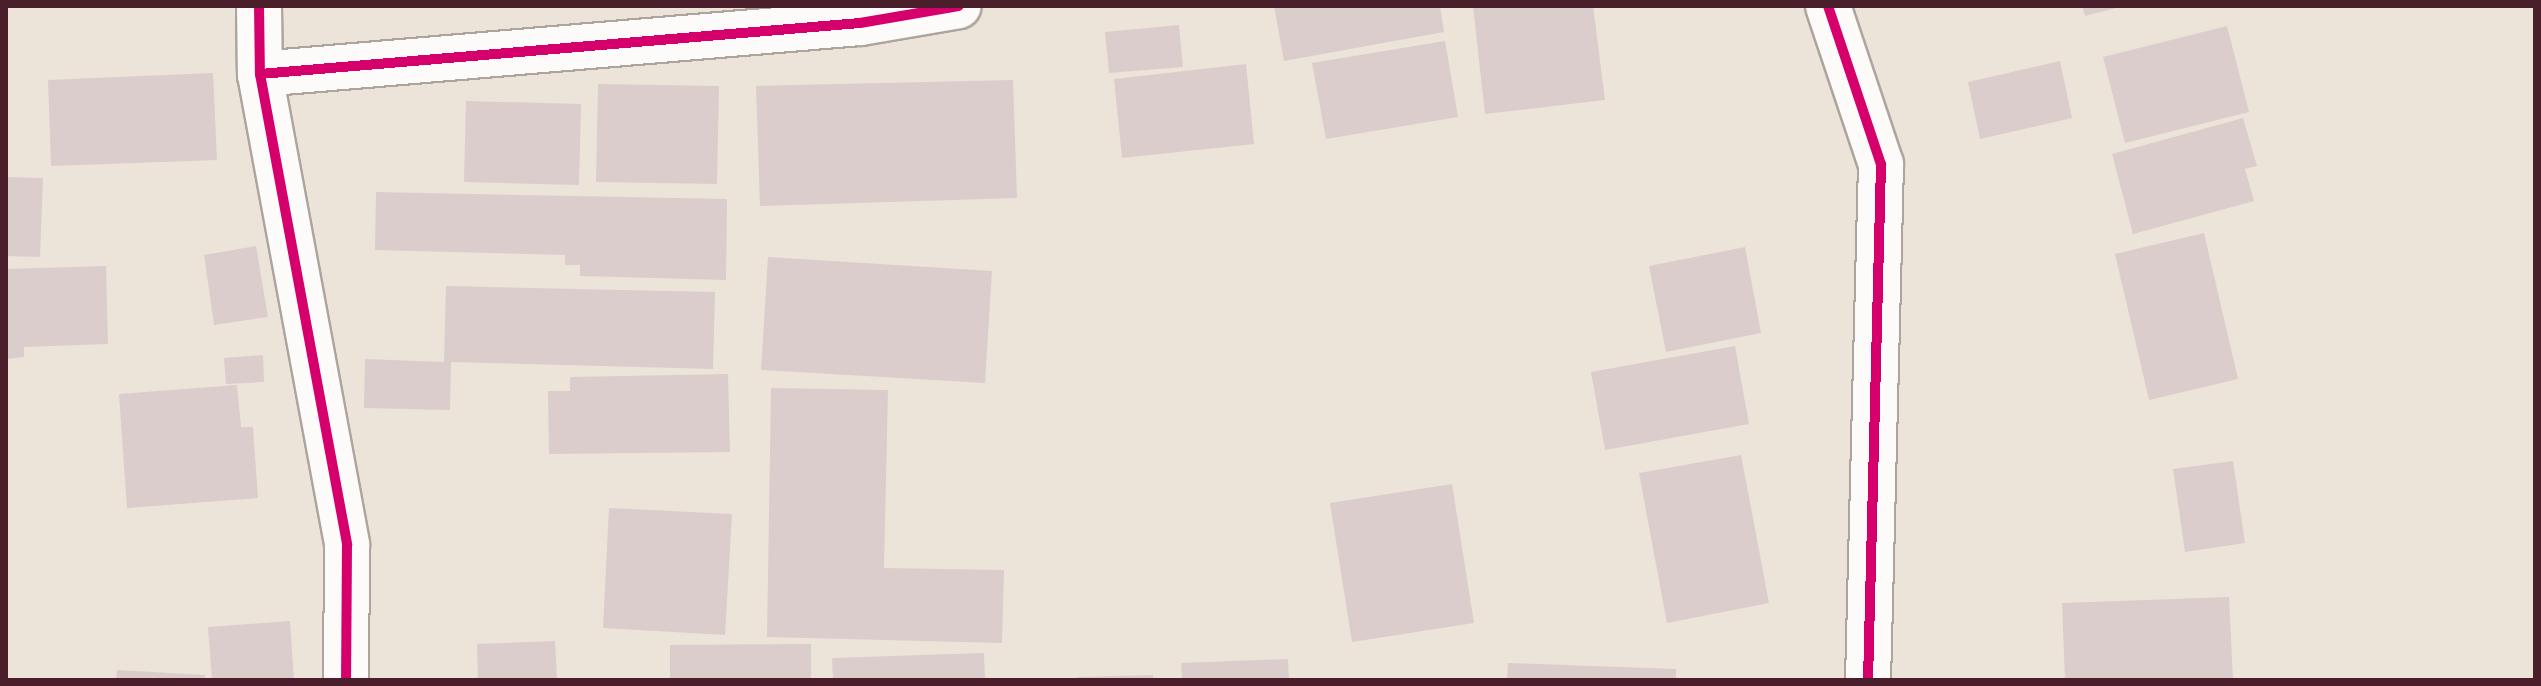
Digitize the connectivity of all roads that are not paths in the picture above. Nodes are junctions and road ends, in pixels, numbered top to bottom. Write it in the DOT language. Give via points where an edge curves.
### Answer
graph roads {
  1 [pos="259,6"];
  2 [pos="959,6"];
  3 [pos="1828,6"];
  4 [pos="260,74"];
  5 [pos="346,680"];
  6 [pos="1868,680"];
  1 -- 4 [label="street"];
  2 -- 4 [label="street" via="860,23"];
  3 -- 6 [label="street" via="1881,164"];
  4 -- 5 [label="street" via="347,545"];
}
